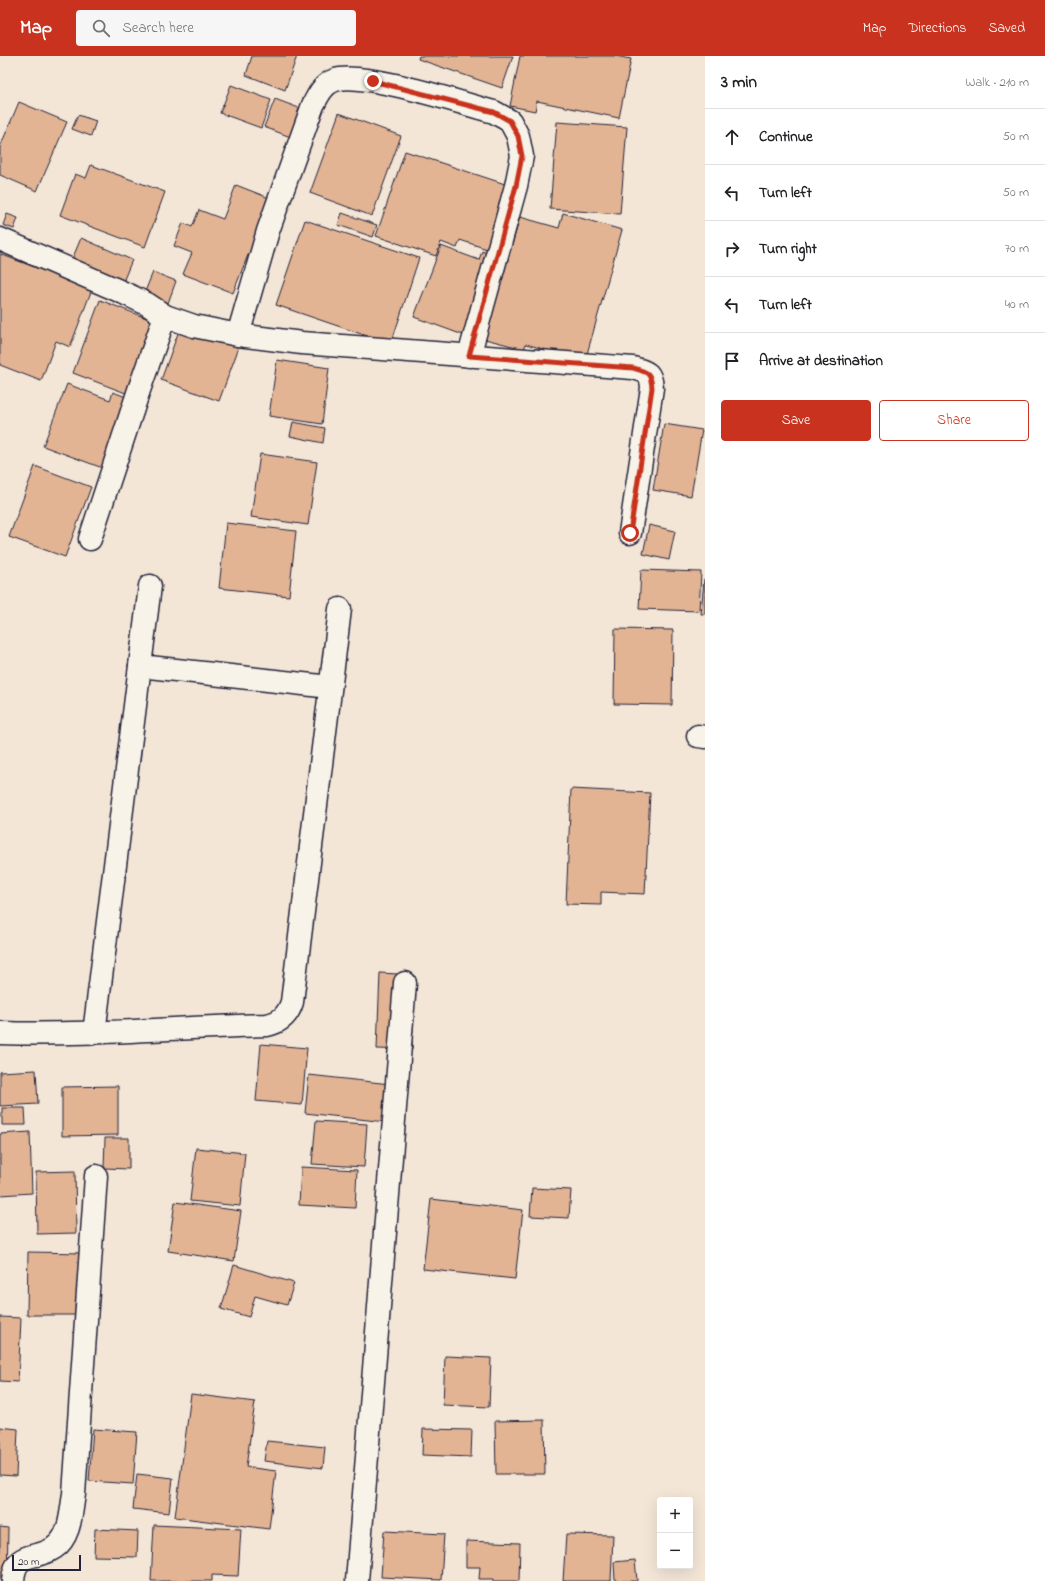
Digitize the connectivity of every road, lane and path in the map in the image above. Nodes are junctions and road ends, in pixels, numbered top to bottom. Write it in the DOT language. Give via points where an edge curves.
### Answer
graph roads {
  1 [pos="0,239"];
  2 [pos="165,316"];
  3 [pos="238,335"];
  4 [pos="469,356"];
  5 [pos="630,533"];
  6 [pos="90,539"];
  7 [pos="150,586"];
  8 [pos="340,609"];
  9 [pos="140,666"];
  10 [pos="330,687"];
  11 [pos="405,983"];
  12 [pos="0,1033"];
  13 [pos="94,1033"];
  14 [pos="96,1176"];
  15 [pos="13,1581"];
  16 [pos="357,1581"];
  1 -- 2 [label="street" via="147,304"];
  2 -- 3 [label="street" via="194,326"];
  2 -- 6 [label="street"];
  3 -- 4 [label="street" via="302,344"];
  3 -- 4 [label="street" via="268,231 313,105 321,90 334,80 350,78 373,81 494,112 510,121 518,136 522,156 516,186"];
  4 -- 5 [label="street" via="633,368 646,372 652,378"];
  7 -- 9 [label="street"];
  8 -- 10 [label="street"];
  9 -- 10 [label="street"];
  9 -- 13 [label="street"];
  10 -- 13 [label="street" via="289,1011 284,1018 267,1025 179,1027"];
  11 -- 16 [label="street"];
  12 -- 13 [label="street"];
  14 -- 15 [label="street" via="74,1494 70,1520 65,1535 55,1548 24,1558 17,1563"];
}
